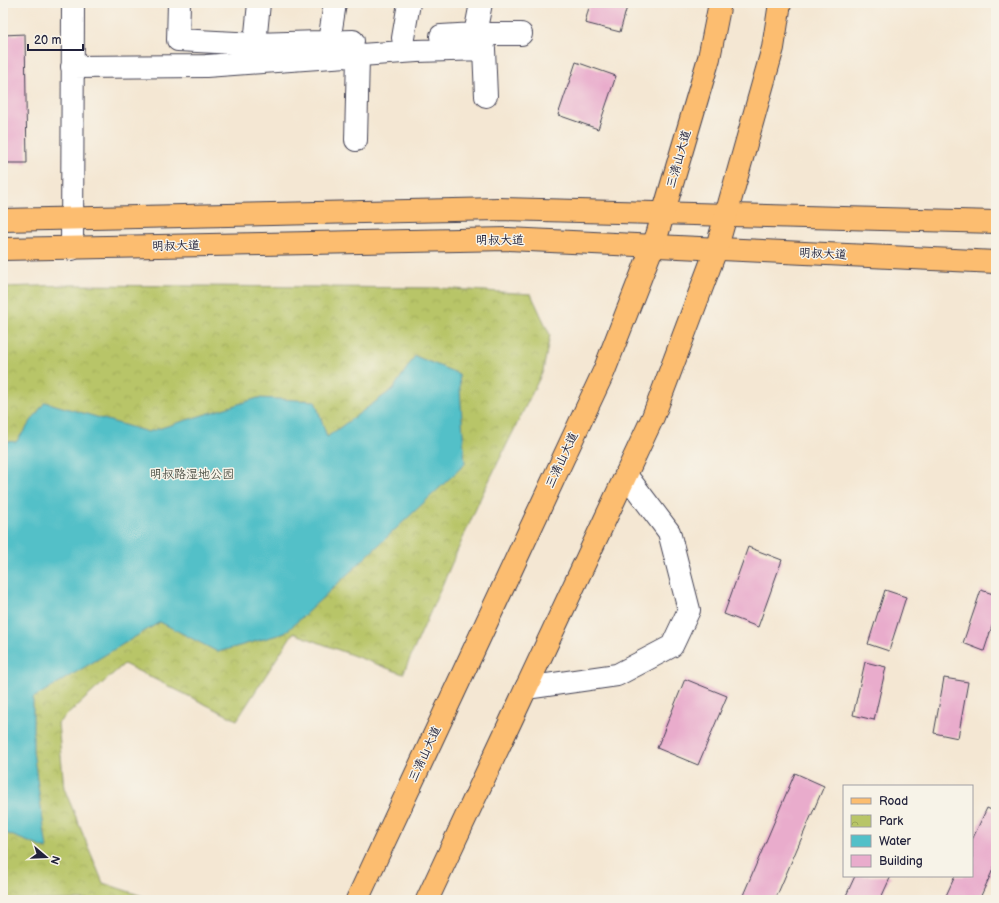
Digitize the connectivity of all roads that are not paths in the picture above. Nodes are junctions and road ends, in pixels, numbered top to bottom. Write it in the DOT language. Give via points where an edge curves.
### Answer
graph roads {
  1 [pos="73,3"];
  2 [pos="179,3"];
  3 [pos="259,3"];
  4 [pos="335,3"];
  5 [pos="409,3"];
  6 [pos="481,3"];
  7 [pos="720,3"];
  8 [pos="780,3"];
  9 [pos="475,34"];
  10 [pos="521,34"];
  11 [pos="403,38"];
  12 [pos="329,42"];
  13 [pos="255,44"];
  14 [pos="358,56"];
  15 [pos="72,67"];
  16 [pos="486,96"];
  17 [pos="356,140"];
  18 [pos="664,213"];
  19 [pos="726,215"];
  20 [pos="72,219"];
  21 [pos="3,220"];
  22 [pos="996,222"];
  23 [pos="653,246"];
  24 [pos="3,249"];
  25 [pos="72,249"];
  26 [pos="716,249"];
  27 [pos="996,262"];
  28 [pos="626,475"];
  29 [pos="526,688"];
  30 [pos="357,900"];
  31 [pos="427,900"];
  1 -- 15 [label="street"];
  2 -- 13 [label="street" via="178,40"];
  3 -- 13 [label="street"];
  4 -- 12 [label="street"];
  5 -- 11 [label="street"];
  6 -- 9 [label="street"];
  7 -- 18 [label="main road, 三清山大道" via="709,58"];
  8 -- 19 [label="main road" via="773,48"];
  9 -- 10 [label="street"];
  9 -- 11 [label="street"];
  11 -- 12 [label="street"];
  12 -- 13 [label="street"];
  14 -- 15 [label="street" via="206,66"];
  14 -- 16 [label="street" via="484,49"];
  14 -- 17 [label="street"];
  15 -- 20 [label="street"];
  18 -- 19 [label="main road"];
  18 -- 20 [label="main road" via="499,209"];
  18 -- 23 [label="main road, 三清山大道"];
  19 -- 22 [label="main road"];
  19 -- 26 [label="main road"];
  20 -- 21 [label="main road"];
  20 -- 25 [label="street"];
  23 -- 25 [label="main road, 明叔大道" via="508,239"];
  23 -- 26 [label="main road, 明叔大道"];
  23 -- 30 [label="main road, 三清山大道" via="604,371"];
  24 -- 25 [label="main road, 明叔大道"];
  26 -- 27 [label="main road, 明叔大道"];
  26 -- 28 [label="main road" via="653,417"];
  28 -- 29 [label="main road"];
  28 -- 29 [label="street" via="670,532 689,610 672,646 617,675"];
  29 -- 31 [label="main road"];
}
